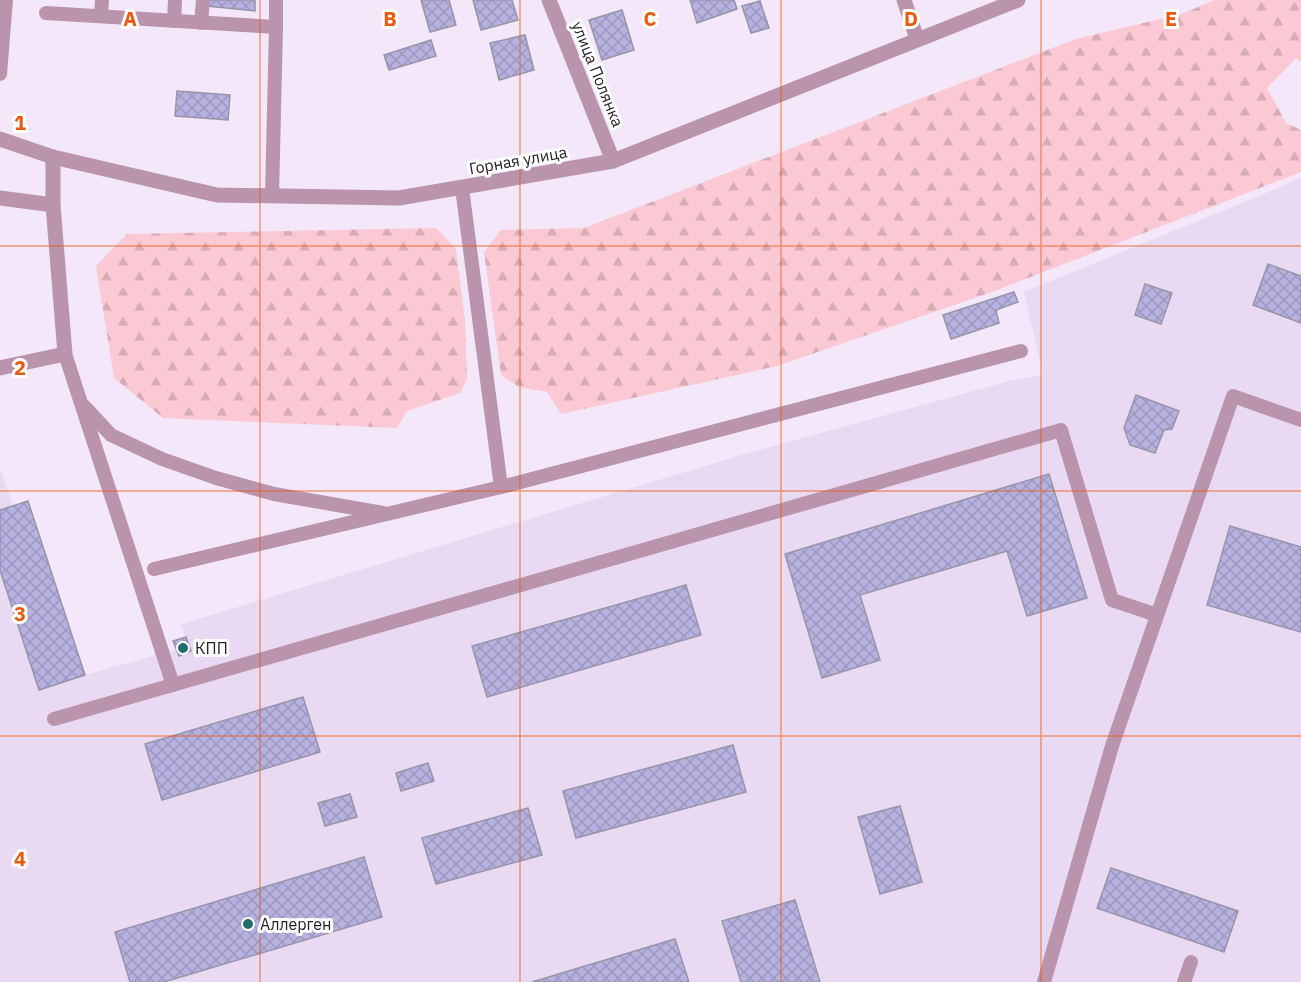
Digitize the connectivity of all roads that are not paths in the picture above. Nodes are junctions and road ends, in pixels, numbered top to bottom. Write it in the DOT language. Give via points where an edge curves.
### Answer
graph roads {
  1 [pos="6,0"];
  2 [pos="73,0"];
  3 [pos="102,0"];
  4 [pos="175,0"];
  5 [pos="203,0"];
  6 [pos="276,0"];
  7 [pos="549,0"];
  8 [pos="904,0"];
  9 [pos="1018,0"];
  10 [pos="46,13"];
  11 [pos="72,15"];
  12 [pos="101,16"];
  13 [pos="174,21"];
  14 [pos="201,22"];
  15 [pos="276,27"];
  16 [pos="917,39"];
  17 [pos="0,74"];
  18 [pos="0,139"];
  19 [pos="53,157"];
  20 [pos="613,161"];
  21 [pos="462,188"];
  22 [pos="272,196"];
  23 [pos="0,198"];
  24 [pos="53,205"];
  25 [pos="1021,351"];
  26 [pos="66,354"];
  27 [pos="0,368"];
  28 [pos="82,405"];
  29 [pos="1301,420"];
  30 [pos="501,487"];
  31 [pos="391,514"];
  32 [pos="154,569"];
  33 [pos="1157,615"];
  34 [pos="173,685"];
  35 [pos="54,719"];
  36 [pos="1191,962"];
  37 [pos="1044,982"];
  38 [pos="1184,982"];
  1 -- 17 [label="lane"];
  2 -- 11 [label="lane"];
  3 -- 12 [label="lane"];
  4 -- 13 [label="lane"];
  5 -- 14 [label="lane"];
  6 -- 15 [label="lane"];
  7 -- 20 [label="street, улица Полянка"];
  8 -- 16 [label="street"];
  9 -- 16 [label="street, Горная улица"];
  10 -- 11 [label="lane"];
  11 -- 12 [label="lane"];
  12 -- 13 [label="lane"];
  13 -- 14 [label="lane"];
  14 -- 15 [label="lane"];
  15 -- 22 [label="lane"];
  16 -- 20 [label="street, Горная улица"];
  18 -- 19 [label="street, Горная улица"];
  19 -- 22 [label="street, Горная улица" via="217,195"];
  19 -- 24 [label="street"];
  20 -- 21 [label="street, Горная улица"];
  21 -- 22 [label="street, Горная улица" via="399,198"];
  21 -- 30 [label="lane"];
  23 -- 24 [label="street"];
  24 -- 26 [label="street"];
  25 -- 30 [label="lane"];
  26 -- 27 [label="street"];
  26 -- 28 [label="lane"];
  28 -- 31 [label="lane" via="111,435 162,459 274,494"];
  28 -- 34 [label="lane"];
  29 -- 33 [label="lane" via="1233,396"];
  30 -- 31 [label="lane"];
  31 -- 32 [label="lane"];
  33 -- 34 [label="lane" via="1112,600 1061,430"];
  33 -- 37 [label="lane" via="1112,746"];
  34 -- 35 [label="lane"];
  36 -- 38 [label="lane"];
}
